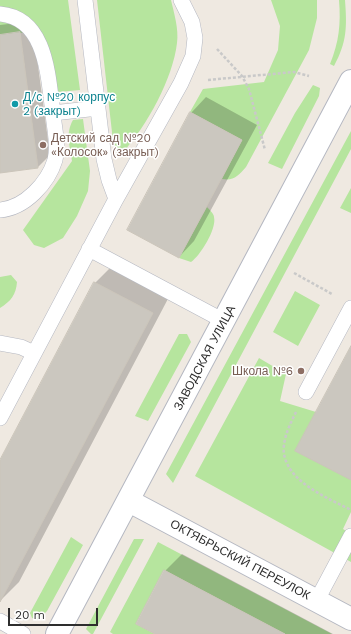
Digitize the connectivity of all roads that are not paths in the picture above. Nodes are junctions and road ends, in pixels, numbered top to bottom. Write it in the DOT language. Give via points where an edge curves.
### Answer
graph roads {
  1 [pos="86,0"];
  2 [pos="181,0"];
  3 [pos="0,14"];
  4 [pos="351,81"];
  5 [pos="98,108"];
  6 [pos="53,113"];
  7 [pos="116,198"];
  8 [pos="0,210"];
  9 [pos="89,249"];
  10 [pos="351,308"];
  11 [pos="224,321"];
  12 [pos="0,342"];
  13 [pos="34,353"];
  14 [pos="306,392"];
  15 [pos="0,418"];
  16 [pos="129,501"];
  17 [pos="351,536"];
  18 [pos="316,600"];
  19 [pos="351,619"];
  20 [pos="0,621"];
  21 [pos="23,634"];
  22 [pos="57,634"];
  1 -- 5 [label="lane"];
  2 -- 7 [label="lane" via="192,22 195,38 193,56 181,83"];
  3 -- 6 [label="lane" via="16,18 36,36 47,69"];
  4 -- 11 [label="street, ЗАВОДСКАЯ УЛИЦА"];
  5 -- 6 [label="lane"];
  5 -- 7 [label="lane" via="104,158"];
  6 -- 8 [label="lane" via="56,147 50,171 28,198 18,205"];
  7 -- 9 [label="lane"];
  9 -- 11 [label="lane"];
  9 -- 13 [label="lane"];
  10 -- 14 [label="lane"];
  11 -- 16 [label="street, ЗАВОДСКАЯ УЛИЦА"];
  12 -- 13 [label="lane"];
  13 -- 15 [label="lane"];
  16 -- 18 [label="street, ОКТЯБРЬСКИЙ ПЕРЕУЛОК"];
  16 -- 22 [label="street, ЗАВОДСКАЯ УЛИЦА"];
  17 -- 18 [label="lane"];
  18 -- 19 [label="street, ОКТЯБРЬСКИЙ ПЕРЕУЛОК"];
  20 -- 21 [label="lane"];
}
